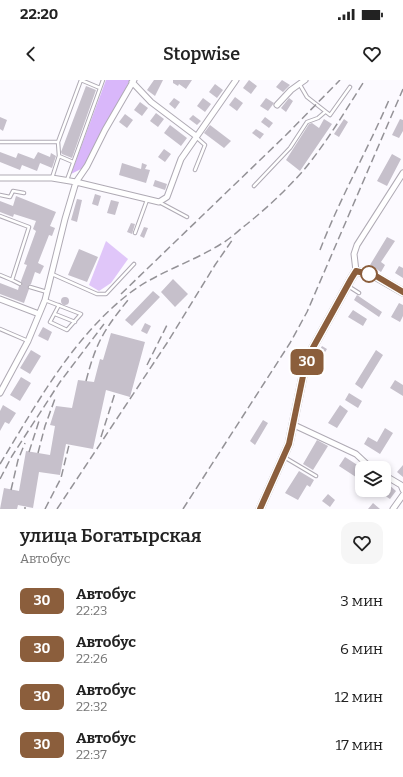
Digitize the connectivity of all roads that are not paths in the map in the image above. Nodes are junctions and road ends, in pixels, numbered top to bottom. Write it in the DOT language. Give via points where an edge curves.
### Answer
graph roads {
  1 [pos="81,80"];
  2 [pos="103,80"];
  3 [pos="236,80"];
  4 [pos="305,80"];
  5 [pos="133,81"];
  6 [pos="299,83"];
  7 [pos="350,87"];
  8 [pos="100,88"];
  9 [pos="277,105"];
  10 [pos="325,112"];
  11 [pos="196,136"];
  12 [pos="0,142"];
  13 [pos="58,142"];
  14 [pos="59,156"];
  15 [pos="73,162"];
  16 [pos="195,170"];
  17 [pos="402,176"];
  18 [pos="0,178"];
  19 [pos="52,178"];
  20 [pos="66,180"];
  21 [pos="76,182"];
  22 [pos="254,186"];
  23 [pos="24,193"];
  24 [pos="0,195"];
  25 [pos="147,200"];
  26 [pos="159,202"];
  27 [pos="0,216"];
  28 [pos="187,217"];
  29 [pos="135,233"];
  30 [pos="134,264"];
  31 [pos="356,271"];
  32 [pos="52,274"];
  33 [pos="0,275"];
  34 [pos="12,280"];
  35 [pos="20,284"];
  36 [pos="347,285"];
  37 [pos="30,287"];
  38 [pos="47,292"];
  39 [pos="403,292"];
  40 [pos="359,293"];
  41 [pos="0,299"];
  42 [pos="45,300"];
  43 [pos="59,305"];
  44 [pos="40,314"];
  45 [pos="55,314"];
  46 [pos="74,322"];
  47 [pos="0,328"];
  48 [pos="28,341"];
  49 [pos="322,360"];
  50 [pos="306,363"];
  51 [pos="2,386"];
  52 [pos="0,393"];
  53 [pos="294,425"];
  54 [pos="284,457"];
  55 [pos="364,461"];
  56 [pos="316,476"];
  57 [pos="391,480"];
  58 [pos="403,490"];
  59 [pos="403,495"];
  60 [pos="260,509"];
  61 [pos="393,509"];
  1 -- 8 [label="lane"];
  1 -- 13 [label="lane"];
  2 -- 8 [label="lane"];
  3 -- 11 [label="street"];
  4 -- 6 [label="street"];
  5 -- 11 [label="street" via="151,102"];
  5 -- 21 [label="street"];
  6 -- 9 [label="street"];
  6 -- 10 [label="lane" via="307,97"];
  7 -- 10 [label="lane" via="330,115"];
  8 -- 15 [label="lane"];
  10 -- 22 [label="lane" via="307,122 290,148"];
  11 -- 16 [label="lane" via="205,145"];
  11 -- 26 [label="street" via="178,163 170,193"];
  12 -- 13 [label="lane"];
  13 -- 14 [label="lane"];
  14 -- 15 [label="lane"];
  14 -- 19 [label="lane"];
  15 -- 20 [label="lane"];
  17 -- 31 [label="street" via="357,245 354,254"];
  18 -- 19 [label="street"];
  19 -- 20 [label="street"];
  20 -- 21 [label="street"];
  21 -- 25 [label="street"];
  21 -- 32 [label="street"];
  23 -- 24 [label="lane" via="13,191 10,197"];
  25 -- 26 [label="street"];
  25 -- 29 [label="lane"];
  26 -- 28 [label="lane"];
  27 -- 34 [label="lane" via="29,227"];
  30 -- 32 [label="lane" via="106,294 97,294"];
  31 -- 36 [label="main road"];
  31 -- 39 [label="main road" via="376,276"];
  32 -- 38 [label="street"];
  33 -- 34 [label="lane"];
  34 -- 35 [label="lane"];
  36 -- 40 [label="lane"];
  36 -- 50 [label="main road"];
  37 -- 38 [label="lane"];
  38 -- 42 [label="street"];
  41 -- 44 [label="street"];
  42 -- 43 [label="lane"];
  42 -- 44 [label="street"];
  43 -- 45 [label="lane"];
  43 -- 46 [label="lane" via="81,314"];
  44 -- 48 [label="street"];
  45 -- 46 [label="lane"];
  45 -- 46 [label="lane" via="50,322 68,330"];
  47 -- 48 [label="lane"];
  48 -- 51 [label="street"];
  49 -- 50 [label="lane"];
  50 -- 53 [label="main road"];
  51 -- 52 [label="street"];
  53 -- 54 [label="main road"];
  53 -- 55 [label="street" via="356,454"];
  54 -- 56 [label="lane"];
  54 -- 60 [label="main road"];
  57 -- 58 [label="street"];
  59 -- 61 [label="street"];
}
